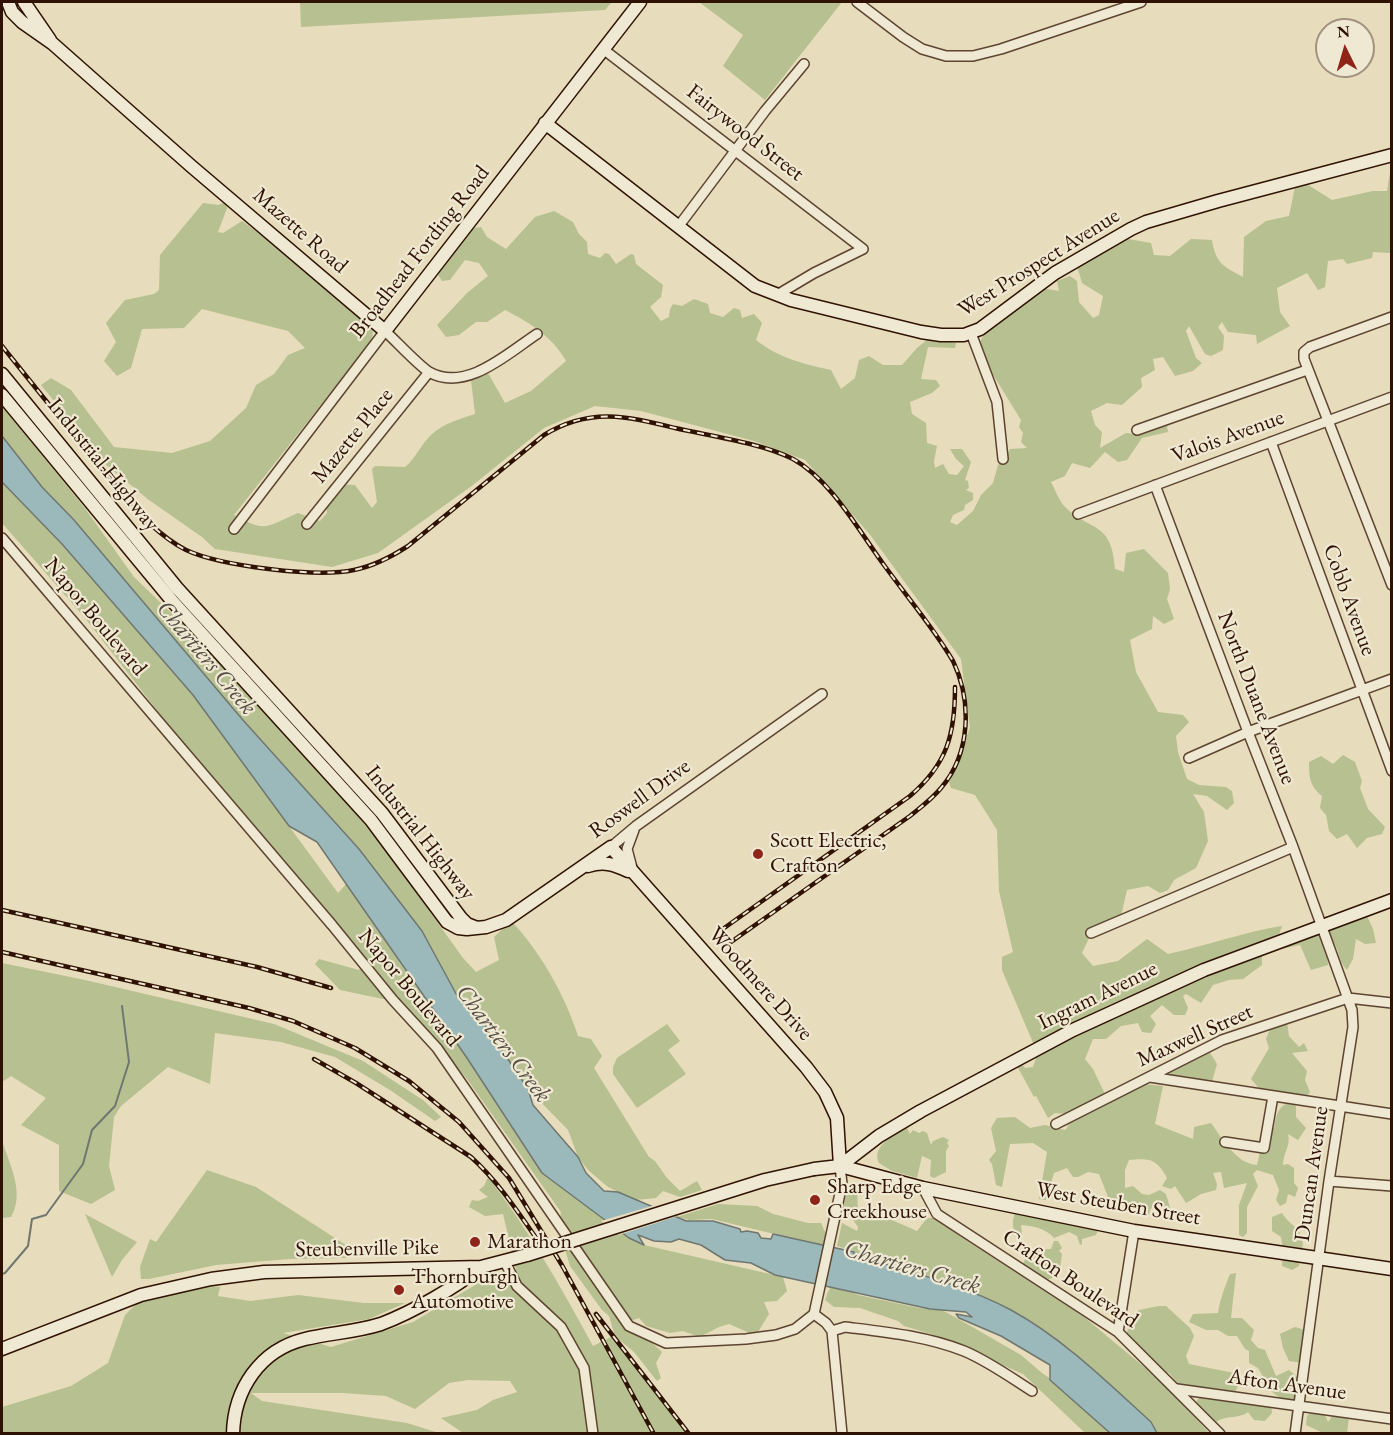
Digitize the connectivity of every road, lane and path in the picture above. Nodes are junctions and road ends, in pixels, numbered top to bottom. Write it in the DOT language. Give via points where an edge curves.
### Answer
graph roads {
  1 [pos="8,2"];
  2 [pos="24,2"];
  3 [pos="640,2"];
  4 [pos="857,2"];
  5 [pos="1141,2"];
  6 [pos="52,43"];
  7 [pos="603,49"];
  8 [pos="804,64"];
  9 [pos="545,123"];
  10 [pos="737,150"];
  11 [pos="1392,155"];
  12 [pos="678,227"];
  13 [pos="777,295"];
  14 [pos="1392,317"];
  15 [pos="385,331"];
  16 [pos="971,333"];
  17 [pos="537,334"];
  18 [pos="1307,370"];
  19 [pos="429,372"];
  20 [pos="2,374"];
  21 [pos="2,395"];
  22 [pos="1392,397"];
  23 [pos="1328,420"];
  24 [pos="1137,430"];
  25 [pos="1271,442"];
  26 [pos="1003,459"];
  27 [pos="1155,485"];
  28 [pos="1078,514"];
  29 [pos="307,525"];
  30 [pos="234,529"];
  31 [pos="2,538"];
  32 [pos="1392,585"];
  33 [pos="1392,678"];
  34 [pos="1361,691"];
  35 [pos="822,694"];
  36 [pos="1248,732"];
  37 [pos="1189,758"];
  38 [pos="1392,771"];
  39 [pos="636,826"];
  40 [pos="611,847"];
  41 [pos="1293,847"];
  42 [pos="578,870"];
  43 [pos="634,873"];
  44 [pos="1392,900"];
  45 [pos="1322,925"];
  46 [pos="478,928"];
  47 [pos="1091,933"];
  48 [pos="1348,998"];
  49 [pos="1392,1003"];
  50 [pos="1150,1077"];
  51 [pos="1273,1096"];
  52 [pos="1341,1107"];
  53 [pos="1392,1114"];
  54 [pos="1056,1124"];
  55 [pos="1225,1143"];
  56 [pos="840,1166"];
  57 [pos="1329,1181"];
  58 [pos="1392,1186"];
  59 [pos="923,1188"];
  60 [pos="1134,1231"];
  61 [pos="1320,1258"];
  62 [pos="505,1262"];
  63 [pos="481,1267"];
  64 [pos="1392,1269"];
  65 [pos="816,1310"];
  66 [pos="832,1331"];
  67 [pos="1119,1332"];
  68 [pos="2,1349"];
  69 [pos="1177,1389"];
  70 [pos="1032,1391"];
  71 [pos="1299,1406"];
  72 [pos="1392,1419"];
  73 [pos="233,1434"];
  74 [pos="593,1434"];
  75 [pos="842,1434"];
  76 [pos="1220,1434"];
  77 [pos="1295,1434"];
  1 -- 6 [label="street, Mazette Road" via="22,22"];
  2 -- 6 [label="street, Mazette Road"];
  3 -- 7 [label="street, Broadhead Fording Road"];
  4 -- 5 [label="street" via="922,49 946,56 974,56 1001,49"];
  6 -- 15 [label="street, Mazette Road"];
  7 -- 9 [label="street, Broadhead Fording Road"];
  7 -- 10 [label="street, Fairywood Street"];
  8 -- 10 [label="street"];
  9 -- 12 [label="street, West Prospect Avenue"];
  9 -- 15 [label="street, Broadhead Fording Road"];
  10 -- 12 [label="street"];
  10 -- 13 [label="street, Fairywood Street" via="863,249"];
  11 -- 16 [label="street, West Prospect Avenue" via="1146,222 1055,273"];
  12 -- 13 [label="street, West Prospect Avenue" via="755,286"];
  13 -- 16 [label="street, West Prospect Avenue" via="921,332 952,336"];
  14 -- 18 [label="street" via="1310,347 1304,352"];
  15 -- 19 [label="street, Mazette Road"];
  15 -- 30 [label="street, Broadhead Fording Road"];
  16 -- 26 [label="street" via="997,402"];
  17 -- 19 [label="street" via="482,371 447,377"];
  18 -- 23 [label="street"];
  18 -- 24 [label="street"];
  19 -- 29 [label="street, Mazette Place"];
  20 -- 46 [label="street, Industrial Highway" via="177,588 382,813 461,918"];
  21 -- 46 [label="street, Industrial Highway" via="172,602 376,826 447,922 458,928"];
  22 -- 23 [label="street, Valois Avenue"];
  23 -- 25 [label="street, Valois Avenue"];
  23 -- 32 [label="street"];
  25 -- 27 [label="street, Valois Avenue"];
  25 -- 34 [label="street, Cobb Avenue"];
  27 -- 28 [label="street, Valois Avenue"];
  27 -- 36 [label="street, North Duane Avenue"];
  31 -- 65 [label="street, Napor Boulevard" via="437,1048 629,1326 666,1343 747,1339 795,1329"];
  33 -- 34 [label="street"];
  34 -- 36 [label="street"];
  34 -- 38 [label="street, Cobb Avenue"];
  35 -- 39 [label="street, Roswell Drive"];
  36 -- 37 [label="street"];
  36 -- 41 [label="street, North Duane Avenue"];
  39 -- 40 [label="street, Roswell Drive"];
  39 -- 43 [label="street" via="627,849"];
  40 -- 42 [label="street, Roswell Drive"];
  40 -- 43 [label="street, Woodmere Drive"];
  41 -- 45 [label="street, North Duane Avenue"];
  41 -- 47 [label="street"];
  42 -- 43 [label="street" via="604,863"];
  42 -- 46 [label="street, Roswell Drive" via="506,920"];
  43 -- 56 [label="street, Woodmere Drive" via="825,1092 837,1118"];
  44 -- 45 [label="street, Ingram Avenue"];
  45 -- 48 [label="street, Duncan Avenue"];
  45 -- 56 [label="street, Ingram Avenue" via="1204,970 1073,1030 879,1136"];
  48 -- 49 [label="street, Maxwell Street"];
  48 -- 50 [label="street, Maxwell Street" via="1222,1040"];
  48 -- 52 [label="street, Duncan Avenue" via="1353,1028"];
  50 -- 51 [label="street"];
  50 -- 54 [label="street, Maxwell Street"];
  51 -- 52 [label="street"];
  51 -- 55 [label="street" via="1264,1148"];
  52 -- 53 [label="street"];
  52 -- 57 [label="street, Duncan Avenue"];
  56 -- 59 [label="street, West Steuben Street"];
  56 -- 62 [label="street, Steubenville Pike, bridge" via="765,1180"];
  56 -- 65 [label="street" via="842,1184"];
  57 -- 58 [label="street"];
  57 -- 61 [label="street, Duncan Avenue"];
  59 -- 60 [label="street, West Steuben Street"];
  59 -- 67 [label="street, Crafton Boulevard" via="937,1214"];
  60 -- 61 [label="street, West Steuben Street"];
  60 -- 67 [label="street"];
  61 -- 64 [label="street, West Steuben Street"];
  61 -- 71 [label="street, Duncan Avenue"];
  62 -- 63 [label="street, Steubenville Pike"];
  62 -- 74 [label="street" via="517,1286 561,1327 584,1368"];
  63 -- 68 [label="street, Steubenville Pike" via="264,1272 212,1279 141,1295"];
  63 -- 73 [label="street" via="383,1323 304,1339 266,1358 242,1389"];
  65 -- 66 [label="street"];
  66 -- 70 [label="street" via="845,1327 880,1331 964,1351"];
  66 -- 75 [label="street"];
  67 -- 69 [label="street, Crafton Boulevard"];
  69 -- 71 [label="street, Afton Avenue"];
  69 -- 76 [label="street, Crafton Boulevard"];
  71 -- 72 [label="street, Afton Avenue"];
  71 -- 77 [label="street, Duncan Avenue"];
}
